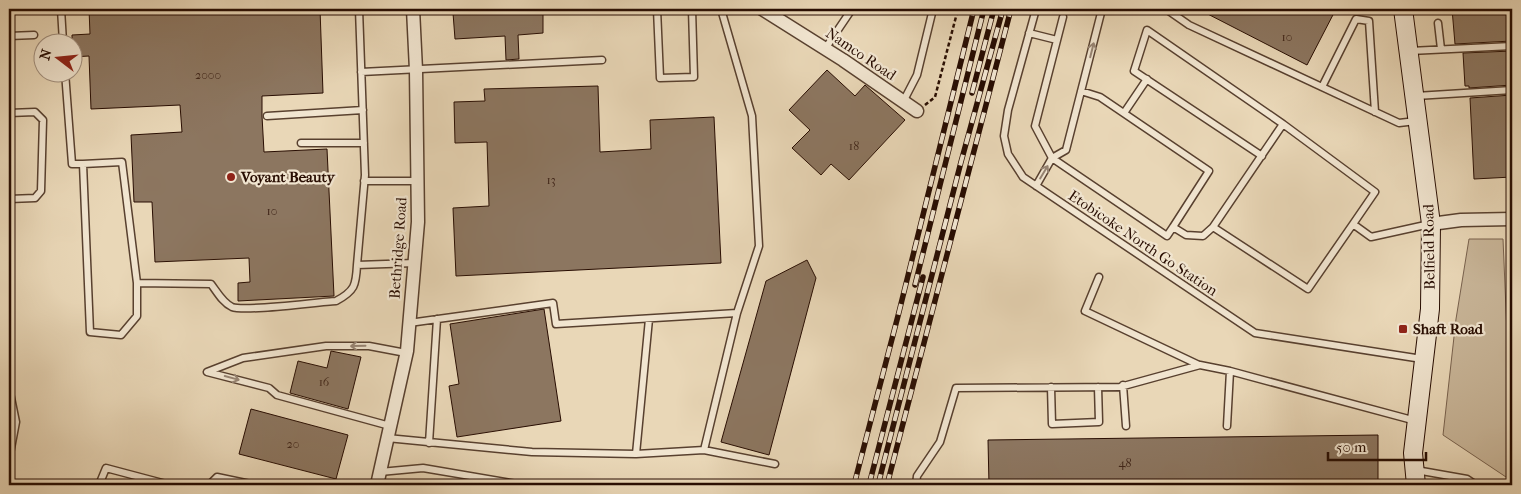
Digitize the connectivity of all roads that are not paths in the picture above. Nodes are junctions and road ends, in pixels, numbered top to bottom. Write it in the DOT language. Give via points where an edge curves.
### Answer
graph roads {
  1 [pos="61,9"];
  2 [pos="359,9"];
  3 [pos="413,9"];
  4 [pos="657,9"];
  5 [pos="692,9"];
  6 [pos="721,9"];
  7 [pos="762,9"];
  8 [pos="852,9"];
  9 [pos="933,9"];
  10 [pos="1036,9"];
  11 [pos="1102,9"];
  12 [pos="1166,9"];
  13 [pos="1403,9"];
  14 [pos="1063,17"];
  15 [pos="1438,23"];
  16 [pos="62,32"];
  17 [pos="1029,33"];
  18 [pos="32,35"];
  19 [pos="9,36"];
  20 [pos="1057,40"];
  21 [pos="1512,46"];
  22 [pos="826,49"];
  23 [pos="1441,49"];
  24 [pos="1409,51"];
  25 [pos="602,60"];
  26 [pos="416,70"];
  27 [pos="361,72"];
  28 [pos="1147,80"];
  29 [pos="65,82"];
  30 [pos="1322,87"];
  31 [pos="1512,90"];
  32 [pos="1082,91"];
  33 [pos="1415,96"];
  34 [pos="903,102"];
  35 [pos="363,110"];
  36 [pos="917,112"];
  37 [pos="1375,112"];
  38 [pos="1124,113"];
  39 [pos="9,114"];
  40 [pos="267,116"];
  41 [pos="1418,121"];
  42 [pos="1283,124"];
  43 [pos="301,143"];
  44 [pos="364,143"];
  45 [pos="1262,156"];
  46 [pos="1052,158"];
  47 [pos="83,164"];
  48 [pos="364,181"];
  49 [pos="418,181"];
  50 [pos="1036,186"];
  51 [pos="9,199"];
  52 [pos="1512,218"];
  53 [pos="1353,224"];
  54 [pos="1432,224"];
  55 [pos="1173,227"];
  56 [pos="1214,227"];
  57 [pos="415,263"];
  58 [pos="357,265"];
  59 [pos="1099,276"];
  60 [pos="137,283"];
  61 [pos="737,314"];
  62 [pos="649,318"];
  63 [pos="437,319"];
  64 [pos="409,322"];
  65 [pos="406,353"];
  66 [pos="1424,359"];
  67 [pos="1200,365"];
  68 [pos="1230,372"];
  69 [pos="1123,386"];
  70 [pos="1051,387"];
  71 [pos="1098,387"];
  72 [pos="9,388"];
  73 [pos="1417,421"];
  74 [pos="1126,426"];
  75 [pos="1227,426"];
  76 [pos="389,432"];
  77 [pos="428,443"];
  78 [pos="704,450"];
  79 [pos="636,454"];
  80 [pos="9,458"];
  81 [pos="775,464"];
  82 [pos="380,472"];
  83 [pos="1415,478"];
  84 [pos="158,484"];
  85 [pos="99,485"];
  86 [pos="170,485"];
  87 [pos="209,485"];
  88 [pos="256,485"];
  89 [pos="377,485"];
  90 [pos="523,485"];
  91 [pos="916,485"];
  92 [pos="1476,485"];
  1 -- 16 [label="lane"];
  2 -- 27 [label="lane"];
  3 -- 26 [label="street, Bethridge Road"];
  4 -- 5 [label="lane" via="660,78 694,77"];
  6 -- 61 [label="lane" via="752,116 759,246"];
  7 -- 22 [label="street, Namco Road"];
  8 -- 22 [label="lane"];
  9 -- 34 [label="lane" via="917,75"];
  10 -- 17 [label="lane, Etobicoke North Go Station"];
  32 -- 11 [label="lane, one-way"];
  12 -- 30 [label="lane" via="1189,25"];
  13 -- 24 [label="main road, Belfield Road"];
  14 -- 20 [label="lane"];
  15 -- 23 [label="lane"];
  17 -- 20 [label="lane"];
  17 -- 50 [label="lane, Etobicoke North Go Station" via="1004,136 1008,154 1023,177"];
  18 -- 19 [label="lane"];
  20 -- 46 [label="lane" via="1035,126"];
  21 -- 23 [label="lane"];
  22 -- 34 [label="street, Namco Road"];
  23 -- 24 [label="lane"];
  24 -- 33 [label="main road, Belfield Road"];
  25 -- 26 [label="lane"];
  26 -- 27 [label="lane"];
  26 -- 49 [label="street, Bethridge Road"];
  27 -- 35 [label="lane"];
  28 -- 38 [label="lane"];
  28 -- 42 [label="lane" via="1134,71 1147,30"];
  28 -- 45 [label="lane"];
  29 -- 47 [label="lane" via="72,164"];
  30 -- 37 [label="lane"];
  30 -- 37 [label="lane" via="1356,19 1369,20"];
  31 -- 33 [label="lane"];
  32 -- 38 [label="lane" via="1100,97"];
  32 -- 46 [label="lane" via="1066,150"];
  33 -- 41 [label="main road, Belfield Road"];
  34 -- 36 [label="street, Namco Road"];
  35 -- 40 [label="lane"];
  35 -- 44 [label="lane"];
  37 -- 41 [label="lane" via="1399,123"];
  38 -- 55 [label="lane" via="1209,171"];
  39 -- 51 [label="lane" via="35,112 42,120 41,191 35,198"];
  41 -- 54 [label="main road, Belfield Road"];
  42 -- 45 [label="lane"];
  42 -- 53 [label="lane" via="1375,192"];
  43 -- 44 [label="lane"];
  44 -- 48 [label="lane"];
  45 -- 56 [label="lane"];
  50 -- 46 [label="lane, one-way"];
  46 -- 55 [label="lane" via="1167,236"];
  47 -- 60 [label="lane" via="122,162"];
  47 -- 60 [label="lane" via="90,332 121,335 137,316"];
  48 -- 49 [label="lane"];
  48 -- 58 [label="lane"];
  49 -- 57 [label="street, Bethridge Road"];
  50 -- 66 [label="lane, Etobicoke North Go Station" via="1255,333"];
  52 -- 54 [label="street"];
  53 -- 54 [label="lane" via="1371,236"];
  53 -- 56 [label="lane" via="1308,290"];
  54 -- 66 [label="main road, Belfield Road" via="1430,309"];
  55 -- 56 [label="lane" via="1186,236 1203,236"];
  57 -- 58 [label="lane"];
  57 -- 64 [label="street, Bethridge Road"];
  58 -- 60 [label="lane" via="356,284 347,295 336,300 249,308 234,308 226,303 211,284"];
  59 -- 67 [label="lane" via="1085,311"];
  61 -- 62 [label="lane"];
  61 -- 78 [label="lane"];
  62 -- 63 [label="lane" via="556,324 554,303"];
  62 -- 79 [label="lane"];
  63 -- 64 [label="lane"];
  63 -- 77 [label="lane"];
  64 -- 65 [label="street, Bethridge Road"];
  65 -- 76 [label="street, Bethridge Road"];
  65 -- 76 [label="lane, one-way" via="369,346 326,346 243,358 207,372 268,388 277,395"];
  66 -- 73 [label="main road, Belfield Road"];
  67 -- 68 [label="lane"];
  67 -- 69 [label="lane"];
  68 -- 73 [label="lane"];
  68 -- 75 [label="lane"];
  69 -- 71 [label="lane"];
  69 -- 74 [label="lane"];
  70 -- 71 [label="lane"];
  70 -- 71 [label="lane" via="1052,424 1099,422"];
  70 -- 91 [label="lane" via="956,388 940,442 917,476"];
  72 -- 80 [label="lane" via="16,422"];
  73 -- 83 [label="main road, Belfield Road" via="1413,453"];
  76 -- 77 [label="lane"];
  76 -- 82 [label="street, Bethridge Road"];
  77 -- 79 [label="lane" via="532,452"];
  78 -- 79 [label="lane"];
  78 -- 81 [label="lane"];
  82 -- 89 [label="street, Bethridge Road"];
  82 -- 90 [label="lane" via="423,468"];
  83 -- 92 [label="lane" via="1467,479"];
  84 -- 85 [label="lane" via="106,468"];
  84 -- 86 [label="lane"];
  87 -- 88 [label="lane" via="217,476"];
}
